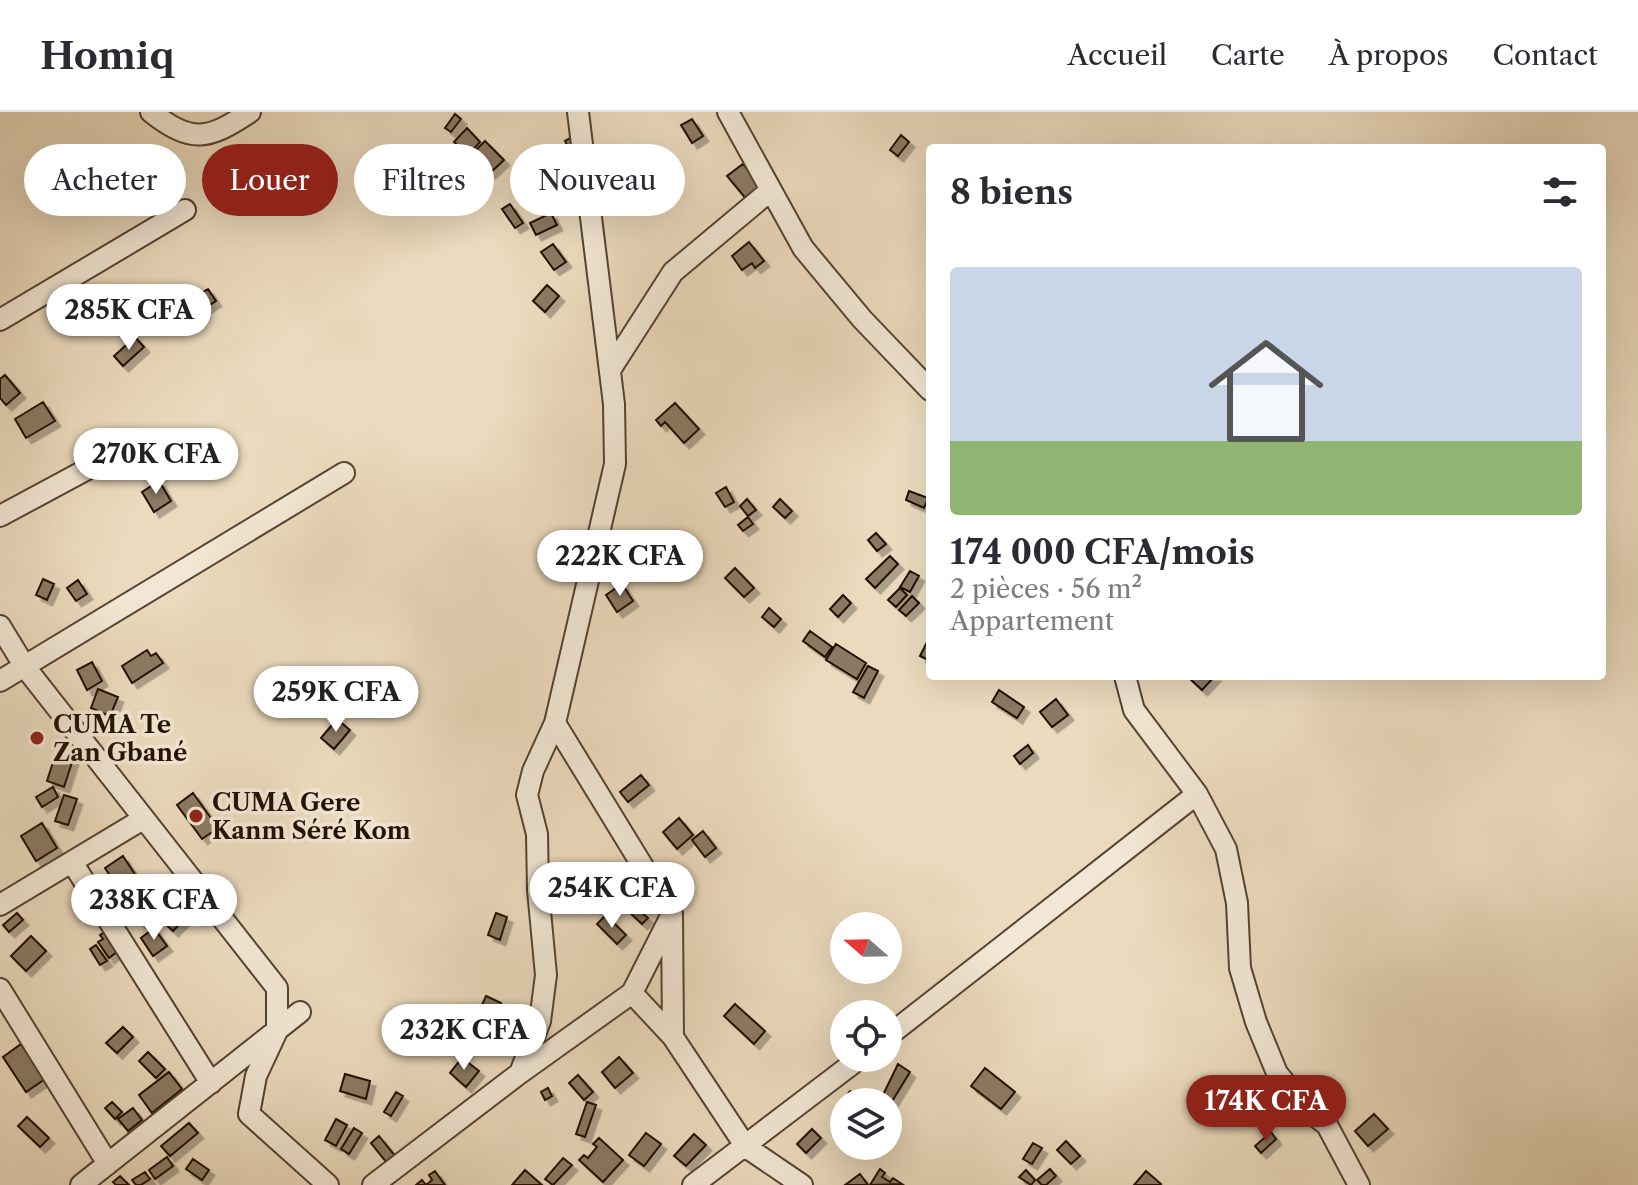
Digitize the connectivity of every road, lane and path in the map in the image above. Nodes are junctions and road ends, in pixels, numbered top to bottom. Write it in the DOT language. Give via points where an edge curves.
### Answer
graph roads {
  1 [pos="151,112"];
  2 [pos="250,112"];
  3 [pos="578,112"];
  4 [pos="728,112"];
  5 [pos="771,190"];
  6 [pos="175,216"];
  7 [pos="0,320"];
  8 [pos="610,370"];
  9 [pos="926,386"];
  10 [pos="121,451"];
  11 [pos="344,473"];
  12 [pos="0,516"];
  13 [pos="0,626"];
  14 [pos="25,667"];
  15 [pos="1126,680"];
  16 [pos="0,681"];
  17 [pos="555,723"];
  18 [pos="1197,794"];
  19 [pos="143,819"];
  20 [pos="72,862"];
  21 [pos="0,905"];
  22 [pos="672,914"];
  23 [pos="0,989"];
  24 [pos="632,993"];
  25 [pos="300,1012"];
  26 [pos="902,1025"];
  27 [pos="277,1031"];
  28 [pos="673,1037"];
  29 [pos="842,1072"];
  30 [pos="520,1073"];
  31 [pos="211,1083"];
  32 [pos="746,1147"];
  33 [pos="108,1164"];
  34 [pos="81,1185"];
  35 [pos="328,1185"];
  36 [pos="373,1185"];
  37 [pos="693,1185"];
  38 [pos="802,1185"];
  39 [pos="1359,1185"];
  1 -- 2 [label="street" via="172,129 196,135 220,132"];
  3 -- 8 [label="street"];
  4 -- 5 [label="street"];
  5 -- 8 [label="street" via="673,272"];
  5 -- 9 [label="street" via="803,248"];
  6 -- 7 [label="street"];
  8 -- 17 [label="street" via="615,464"];
  10 -- 12 [label="street"];
  11 -- 14 [label="street"];
  13 -- 14 [label="street"];
  14 -- 16 [label="street"];
  14 -- 19 [label="street"];
  15 -- 18 [label="street" via="1134,710"];
  17 -- 22 [label="street"];
  17 -- 30 [label="street" via="527,795 537,834 546,975 540,1021"];
  18 -- 26 [label="street"];
  18 -- 39 [label="street" via="1226,849 1237,903 1240,968 1277,1073 1306,1109 1327,1125"];
  19 -- 20 [label="street"];
  19 -- 27 [label="street" via="277,988"];
  20 -- 21 [label="street"];
  20 -- 31 [label="street"];
  22 -- 24 [label="street"];
  22 -- 28 [label="street"];
  23 -- 33 [label="street"];
  24 -- 28 [label="street"];
  24 -- 30 [label="street"];
  25 -- 27 [label="street"];
  27 -- 31 [label="street"];
  27 -- 35 [label="street" via="256,1076 249,1114"];
  28 -- 32 [label="street"];
  29 -- 32 [label="street"];
  30 -- 36 [label="street"];
  31 -- 33 [label="street"];
  32 -- 37 [label="street"];
  32 -- 38 [label="street"];
  33 -- 34 [label="street"];
}
